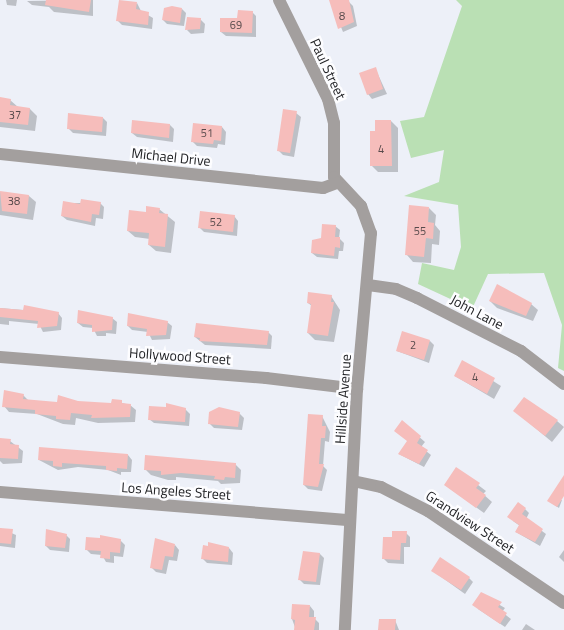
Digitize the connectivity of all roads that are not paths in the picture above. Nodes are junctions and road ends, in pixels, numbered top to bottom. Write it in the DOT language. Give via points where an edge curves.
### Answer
graph roads {
  1 [pos="279,0"];
  2 [pos="0,154"];
  3 [pos="338,183"];
  4 [pos="368,285"];
  5 [pos="0,357"];
  6 [pos="564,384"];
  7 [pos="357,389"];
  8 [pos="353,481"];
  9 [pos="0,492"];
  10 [pos="350,520"];
  11 [pos="564,603"];
  12 [pos="345,630"];
  1 -- 3 [label="street, Paul Street" via="328,100 334,123 333,173"];
  2 -- 3 [label="street, Michael Drive" via="323,188"];
  3 -- 4 [label="street, Hillside Avenue" via="361,206 368,220 372,241"];
  4 -- 6 [label="street, John Lane" via="396,289 425,302 521,351"];
  4 -- 7 [label="street, Hillside Avenue"];
  5 -- 7 [label="street, Hollywood Street" via="266,378"];
  7 -- 8 [label="street, Hillside Avenue"];
  8 -- 10 [label="street, Hillside Avenue"];
  8 -- 11 [label="street, Grandview Street" via="381,486 428,511"];
  9 -- 10 [label="street, Los Angeles Street"];
  10 -- 12 [label="street, Hillside Avenue"];
}
